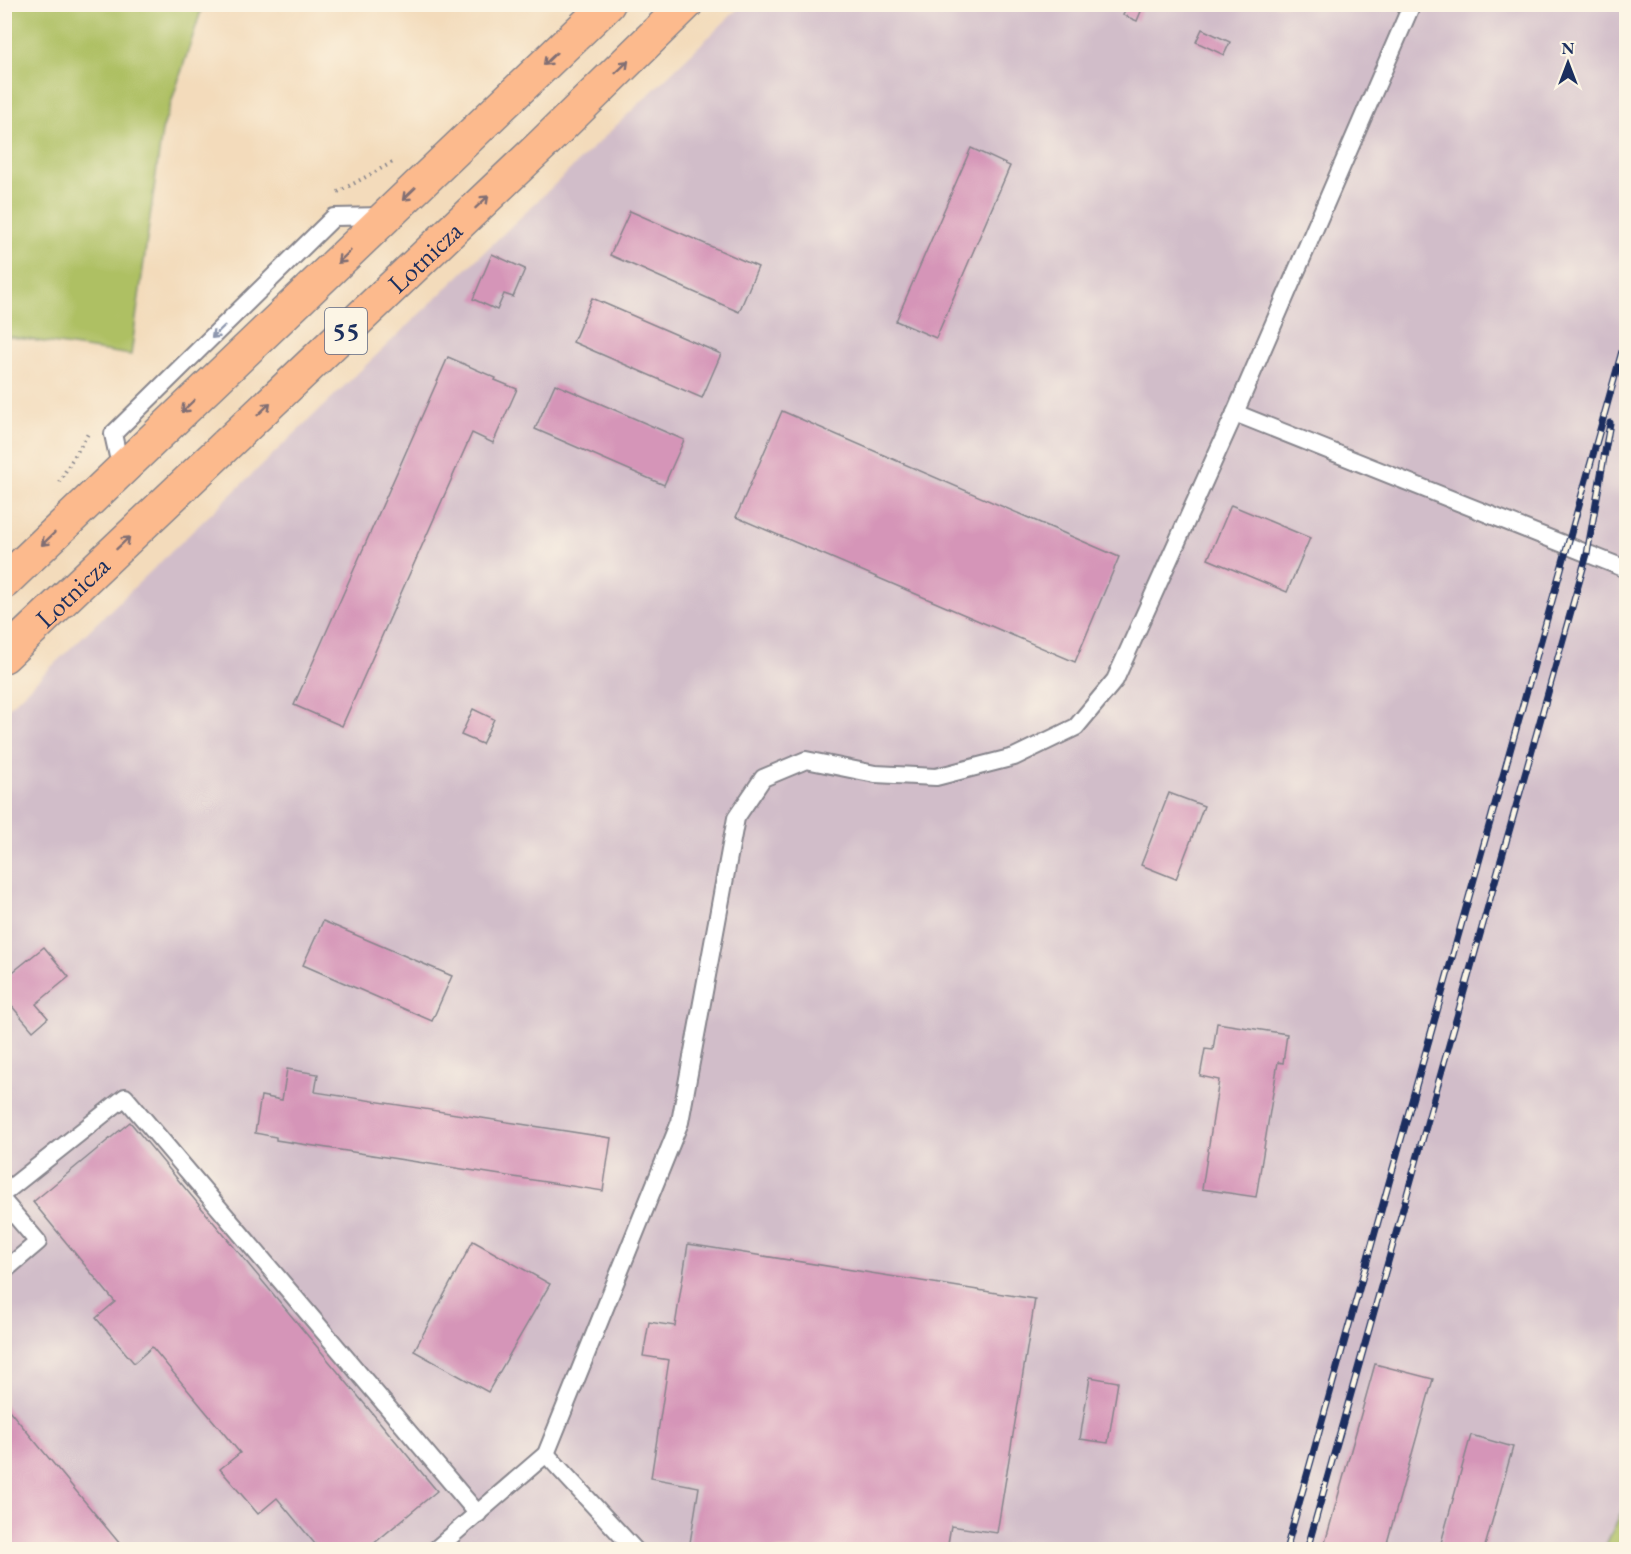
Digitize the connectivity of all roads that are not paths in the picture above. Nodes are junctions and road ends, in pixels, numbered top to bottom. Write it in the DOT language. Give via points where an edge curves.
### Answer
graph roads {
  1 [pos="608,4"];
  2 [pos="686,4"];
  3 [pos="1412,4"];
  4 [pos="1235,413"];
  5 [pos="1626,570"];
  6 [pos="4,582"];
  7 [pos="4,656"];
  8 [pos="4,1194"];
  9 [pos="4,1202"];
  10 [pos="4,1271"];
  11 [pos="546,1454"];
  12 [pos="478,1514"];
  13 [pos="435,1550"];
  14 [pos="634,1550"];
  1 -- 6 [label="main road, Lotnicza / 55, one-way"];
  7 -- 2 [label="main road, Lotnicza / 55, one-way"];
  3 -- 4 [label="lane"];
  4 -- 5 [label="lane"];
  4 -- 11 [label="lane" via="1115,680 1076,727 1014,757 936,777 875,774 806,760 763,778 736,818 680,1122"];
  8 -- 12 [label="lane" via="125,1096"];
  9 -- 10 [label="lane" via="38,1242"];
  11 -- 12 [label="lane"];
  11 -- 14 [label="lane"];
  12 -- 13 [label="lane"];
}
